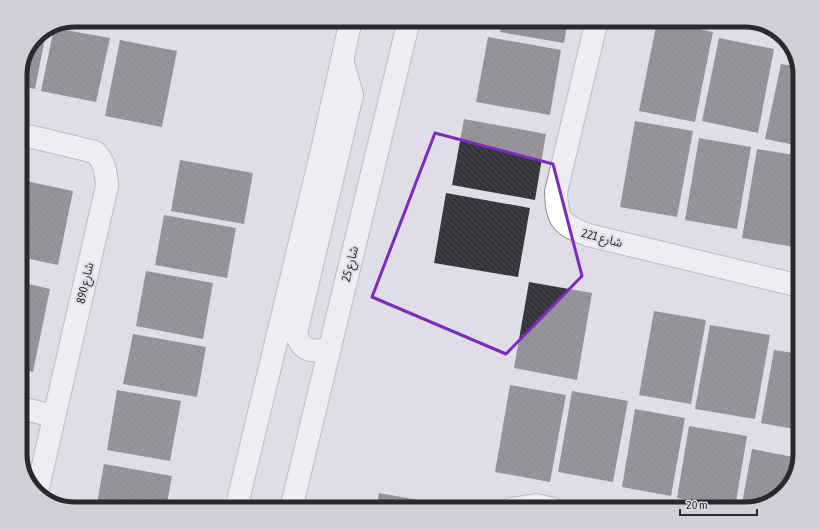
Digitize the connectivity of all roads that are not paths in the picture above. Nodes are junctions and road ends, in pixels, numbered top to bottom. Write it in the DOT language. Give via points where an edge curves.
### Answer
graph roads {
  1 [pos="349,27"];
  2 [pos="407,27"];
  3 [pos="595,27"];
  4 [pos="342,60"];
  5 [pos="27,136"];
  6 [pos="793,284"];
  7 [pos="330,348"];
  8 [pos="27,410"];
  9 [pos="54,416"];
  10 [pos="38,484"];
  11 [pos="238,502"];
  12 [pos="293,502"];
  1 -- 4 [label="street"];
  2 -- 7 [label="street, شارع 25"];
  3 -- 6 [label="street, شارع 221" via="556,192 556,208 561,220 573,229 588,235"];
  4 -- 7 [label="street" via="352,96 296,333 299,344 310,351"];
  4 -- 11 [label="street"];
  5 -- 9 [label="street, شارع 890" via="95,152 102,159 106,169 108,186"];
  7 -- 12 [label="street, شارع 25"];
  8 -- 9 [label="street"];
  9 -- 10 [label="street, شارع 890"];
}
